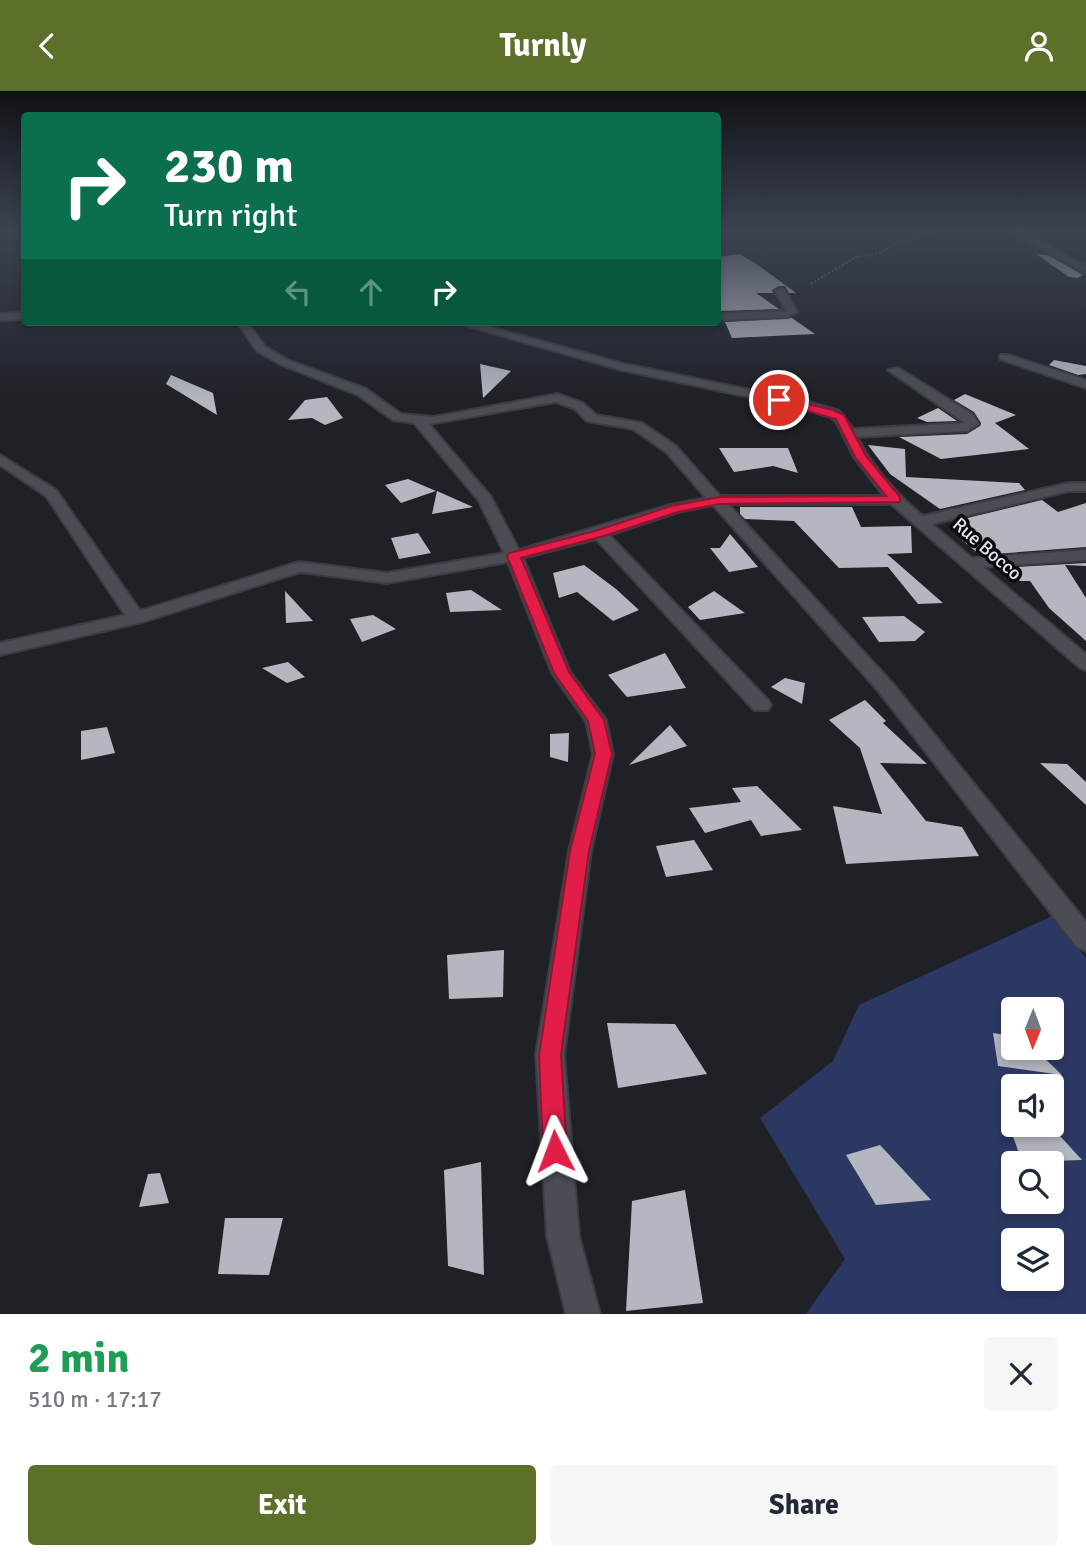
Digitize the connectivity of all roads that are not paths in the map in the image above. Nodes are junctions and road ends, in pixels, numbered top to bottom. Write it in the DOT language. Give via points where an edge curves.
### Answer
graph roads {
  1 [pos="780,291"];
  2 [pos="21,316"];
  3 [pos="0,317"];
  4 [pos="721,317"];
  5 [pos="245,326"];
  6 [pos="473,326"];
  7 [pos="1004,357"];
  8 [pos="894,370"];
  9 [pos="1086,384"];
  10 [pos="418,419"];
  11 [pos="849,433"];
  12 [pos="0,459"];
  13 [pos="1086,487"];
  14 [pos="719,500"];
  15 [pos="895,500"];
  16 [pos="923,521"];
  17 [pos="599,533"];
  18 [pos="1086,555"];
  19 [pos="514,556"];
  20 [pos="971,563"];
  21 [pos="136,618"];
  22 [pos="0,649"];
  23 [pos="1086,664"];
  24 [pos="761,705"];
  25 [pos="1086,940"];
  26 [pos="583,1314"];
  1 -- 4 [label="street" via="792,308 788,314"];
  2 -- 3 [label="street"];
  5 -- 10 [label="street" via="261,349 286,363 362,392 398,417"];
  6 -- 11 [label="street" via="622,367 817,408 840,417"];
  7 -- 9 [label="street"];
  8 -- 11 [label="street" via="973,425"];
  10 -- 14 [label="street" via="434,421 557,398 579,406 592,418 637,426 671,449"];
  10 -- 19 [label="street" via="486,500"];
  11 -- 15 [label="street" via="861,457"];
  12 -- 21 [label="street" via="51,493"];
  13 -- 16 [label="street, Rue Bocco"];
  14 -- 15 [label="street"];
  14 -- 17 [label="street" via="675,508"];
  14 -- 25 [label="street" via="887,689"];
  15 -- 16 [label="street"];
  16 -- 20 [label="street, Rue Bocco"];
  17 -- 19 [label="street"];
  17 -- 24 [label="street"];
  18 -- 20 [label="street"];
  19 -- 21 [label="street" via="387,578 366,579 299,567"];
  19 -- 26 [label="street" via="561,673 596,720 603,754 580,851 550,1055 563,1236"];
  20 -- 23 [label="street, Rue Bocco"];
  21 -- 22 [label="street"];
}
